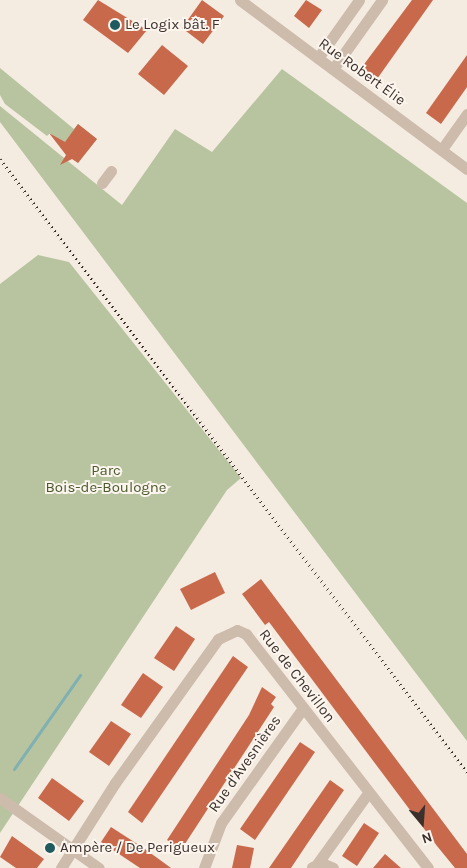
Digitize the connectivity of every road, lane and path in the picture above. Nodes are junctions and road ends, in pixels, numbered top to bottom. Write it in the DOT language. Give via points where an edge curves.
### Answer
graph roads {
  1 [pos="240,0"];
  2 [pos="359,0"];
  3 [pos="382,0"];
  4 [pos="318,58"];
  5 [pos="333,69"];
  6 [pos="467,114"];
  7 [pos="442,149"];
  8 [pos="467,169"];
  9 [pos="112,171"];
  10 [pos="102,183"];
  11 [pos="303,708"];
  12 [pos="368,793"];
  13 [pos="0,798"];
  14 [pos="73,850"];
  15 [pos="314,866"];
  16 [pos="61,868"];
  17 [pos="99,868"];
  18 [pos="204,868"];
  19 [pos="333,868"];
  20 [pos="428,868"];
  1 -- 4 [label="street, Rue Robert Élie"];
  2 -- 4 [label="street"];
  3 -- 5 [label="street"];
  4 -- 5 [label="street, Rue Robert Élie"];
  5 -- 7 [label="street, Rue Robert Élie"];
  6 -- 7 [label="street"];
  7 -- 8 [label="street, Rue Robert Élie"];
  9 -- 10 [label="street"];
  11 -- 12 [label="street, Rue de Chevillon"];
  11 -- 14 [label="street, Rue de Chevillon" via="246,634 227,631 115,784"];
  11 -- 18 [label="street, Rue d'Avesnières" via="221,823"];
  12 -- 15 [label="street"];
  12 -- 20 [label="street, Rue de Chevillon"];
  13 -- 14 [label="street"];
  14 -- 16 [label="street"];
  14 -- 17 [label="street"];
  15 -- 19 [label="street"];
}
